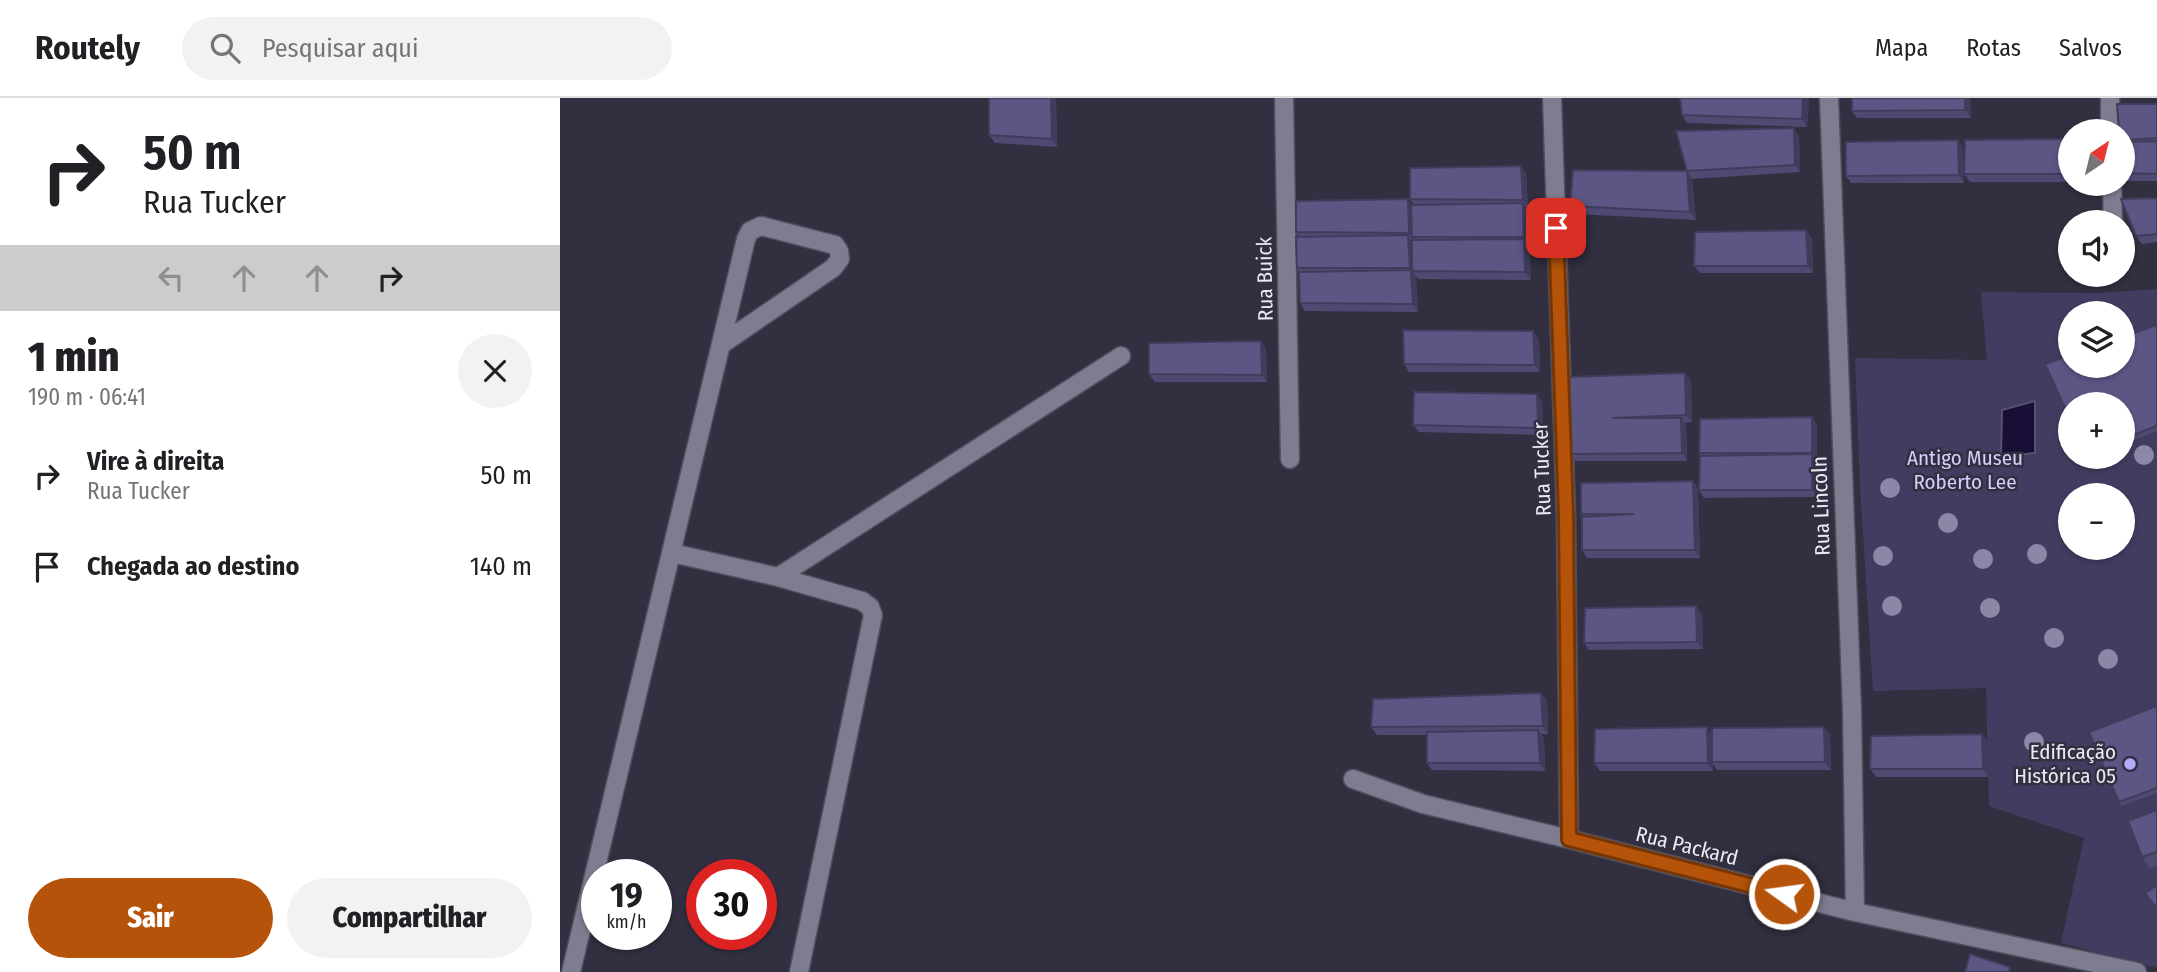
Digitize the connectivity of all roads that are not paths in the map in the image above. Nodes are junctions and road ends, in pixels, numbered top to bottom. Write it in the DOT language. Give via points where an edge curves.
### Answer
graph roads {
  1 [pos="1284,98"];
  2 [pos="1552,98"];
  3 [pos="1829,98"];
  4 [pos="2110,98"];
  5 [pos="2110,119"];
  6 [pos="722,344"];
  7 [pos="1121,356"];
  8 [pos="1290,459"];
  9 [pos="672,553"];
  10 [pos="778,577"];
  11 [pos="1353,779"];
  12 [pos="1569,839"];
  13 [pos="1855,912"];
  14 [pos="571,972"];
  15 [pos="799,972"];
  16 [pos="2137,972"];
  1 -- 8 [label="street, Rua Buick"];
  2 -- 12 [label="street, Rua Tucker" via="1566,515"];
  3 -- 13 [label="street, Rua Lincoln"];
  4 -- 5 [label="street"];
  6 -- 6 [label="street" via="750,231 761,226 835,245 840,259 833,268"];
  6 -- 9 [label="street"];
  7 -- 10 [label="street"];
  9 -- 10 [label="street"];
  9 -- 14 [label="street"];
  10 -- 15 [label="street" via="862,601 873,615"];
  11 -- 12 [label="street, Rua Packard" via="1423,804"];
  12 -- 13 [label="street, Rua Packard"];
  13 -- 16 [label="street, Rua Packard"];
}
